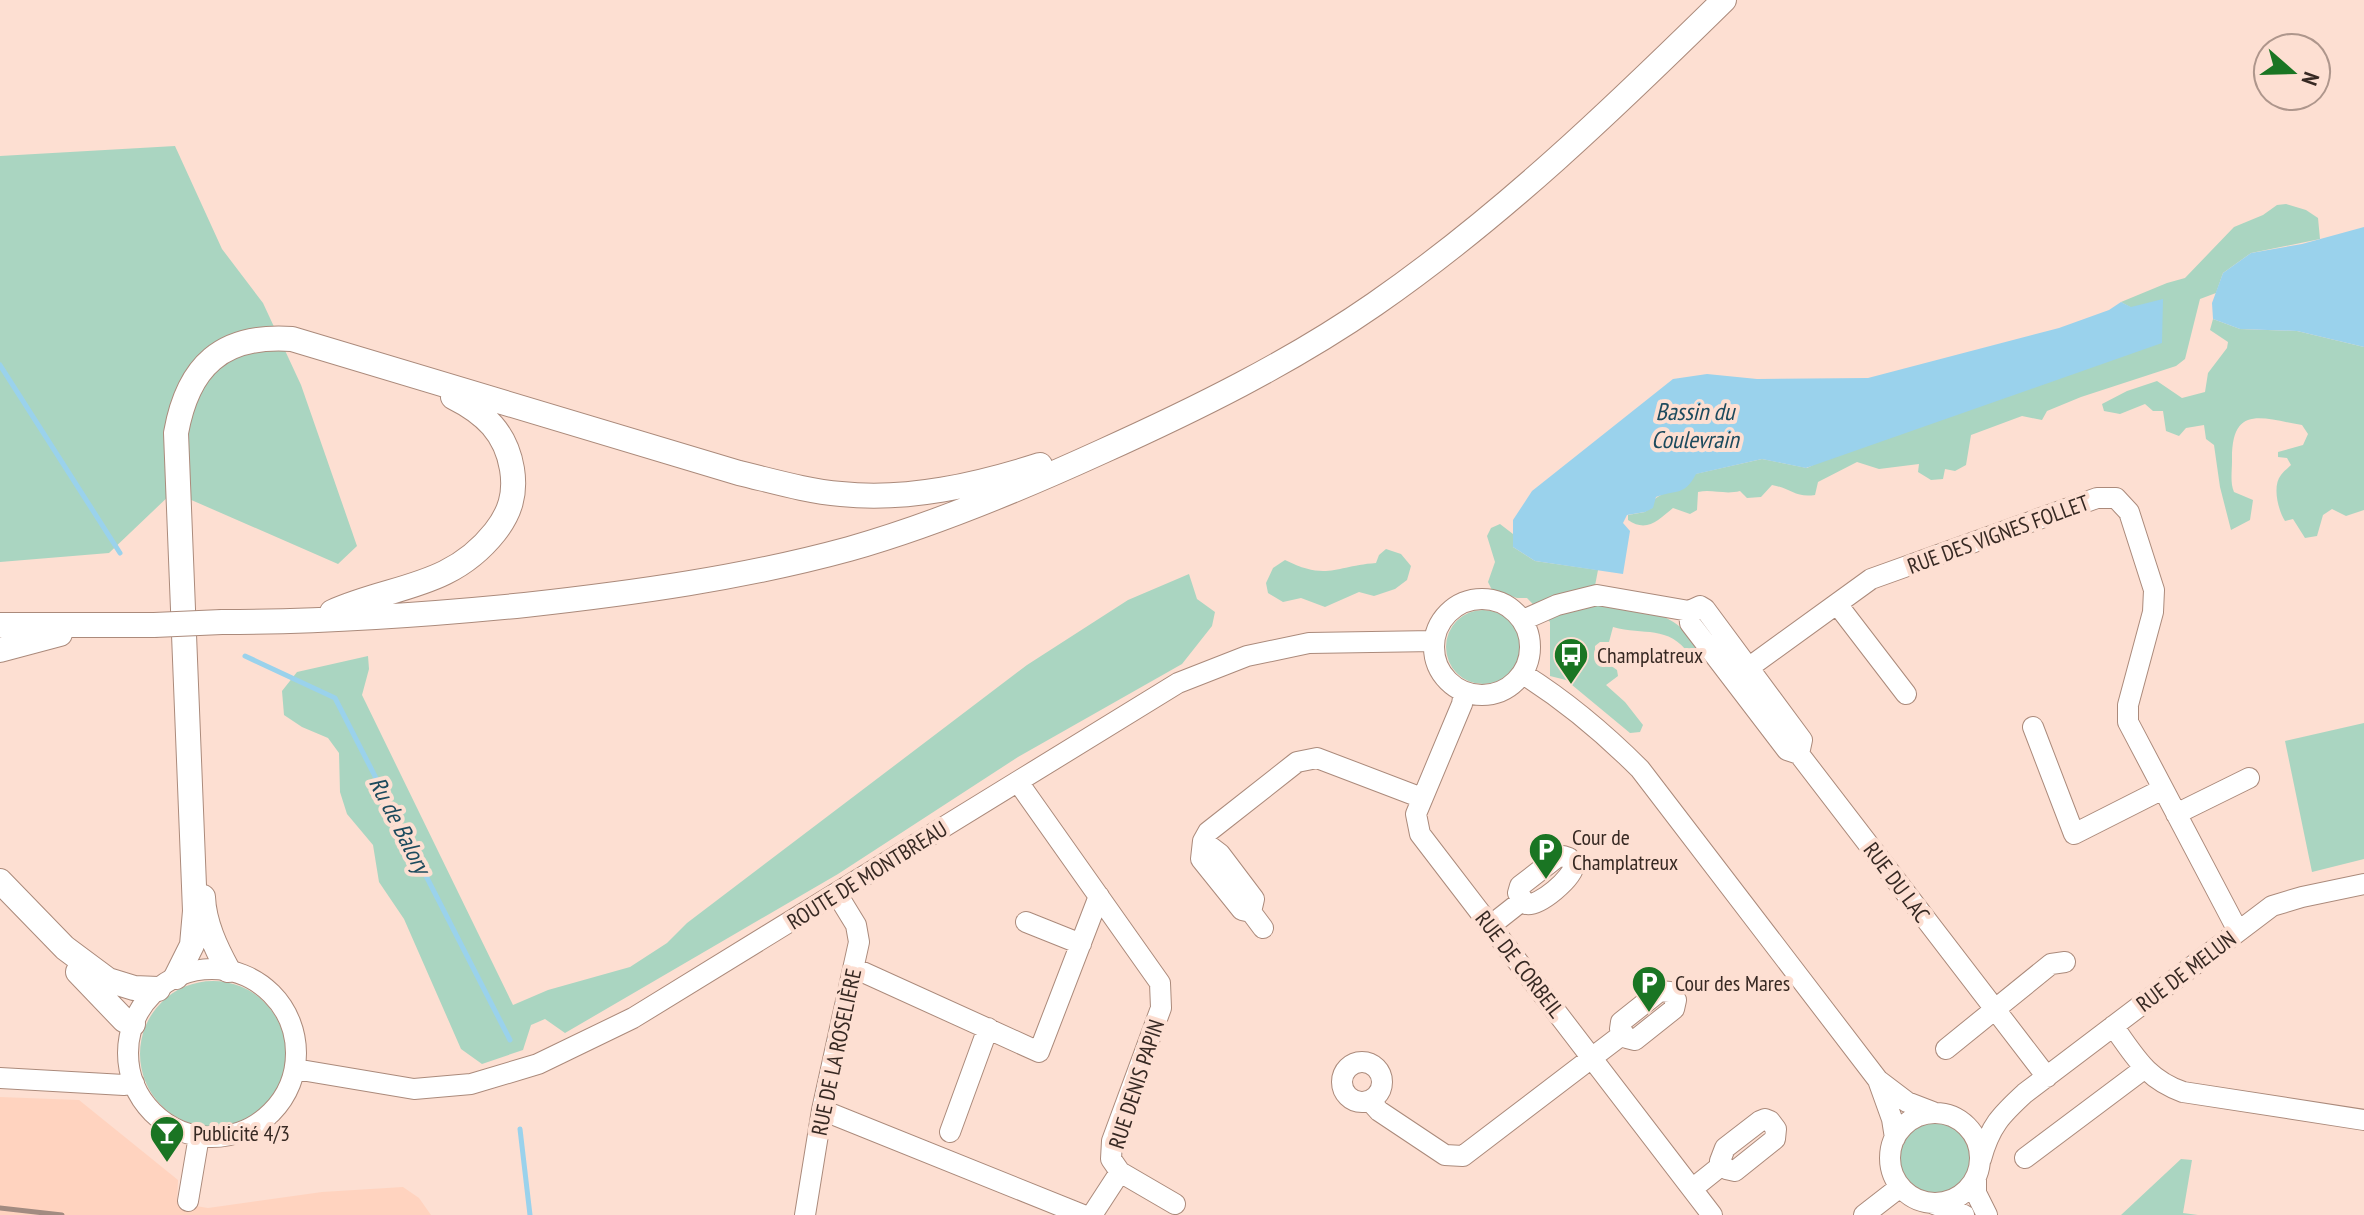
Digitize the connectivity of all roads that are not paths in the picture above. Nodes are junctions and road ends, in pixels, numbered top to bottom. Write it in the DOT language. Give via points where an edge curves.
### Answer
graph roads {
  1 [pos="1724,0"];
  2 [pos="1138,435"];
  3 [pos="1837,604"];
  4 [pos="1523,620"];
  5 [pos="311,622"];
  6 [pos="0,625"];
  7 [pos="96,626"];
  8 [pos="1434,641"];
  9 [pos="0,650"];
  10 [pos="1523,674"];
  11 [pos="1741,674"];
  12 [pos="1464,692"];
  13 [pos="1906,694"];
  14 [pos="2033,727"];
  15 [pos="2249,778"];
  16 [pos="1018,782"];
  17 [pos="2163,789"];
  18 [pos="1422,798"];
  19 [pos="2176,814"];
  20 [pos="0,881"];
  21 [pos="2364,884"];
  22 [pos="0,894"];
  23 [pos="837,894"];
  24 [pos="1099,896"];
  25 [pos="1523,900"];
  26 [pos="1257,920"];
  27 [pos="1026,922"];
  28 [pos="1490,926"];
  29 [pos="2238,931"];
  30 [pos="1081,944"];
  31 [pos="2065,962"];
  32 [pos="854,968"];
  33 [pos="228,970"];
  34 [pos="167,983"];
  35 [pos="1995,1010"];
  36 [pos="133,1024"];
  37 [pos="2113,1026"];
  38 [pos="988,1028"];
  39 [pos="1623,1034"];
  40 [pos="1946,1049"];
  41 [pos="1592,1058"];
  42 [pos="2145,1068"];
  43 [pos="295,1069"];
  44 [pos="2047,1077"];
  45 [pos="0,1078"];
  46 [pos="1878,1080"];
  47 [pos="134,1083"];
  48 [pos="2025,1093"];
  49 [pos="1370,1101"];
  50 [pos="822,1110"];
  51 [pos="1938,1113"];
  52 [pos="2364,1120"];
  53 [pos="950,1132"];
  54 [pos="199,1136"];
  55 [pos="1895,1138"];
  56 [pos="2025,1158"];
  57 [pos="1722,1165"];
  58 [pos="1978,1169"];
  59 [pos="1120,1172"];
  60 [pos="1900,1187"];
  61 [pos="188,1201"];
  62 [pos="1922,1201"];
  63 [pos="1175,1204"];
  64 [pos="1699,1206"];
  65 [pos="805,1215"];
  66 [pos="1083,1215"];
  67 [pos="1092,1215"];
  68 [pos="1864,1215"];
  69 [pos="1964,1215"];
  70 [pos="1987,1215"];
  1 -- 2 [label="main road" via="1549,166 1373,305 1233,390"];
  2 -- 5 [label="main road" via="997,498 850,549 595,597"];
  2 -- 34 [label="main road" via="1000,478 888,496 843,494 739,473 292,339 251,340 218,355 190,384 176,433 195,911 192,945"];
  3 -- 11 [label="street, RUE DES VIGNES FOLLET"];
  3 -- 13 [label="street"];
  3 -- 17 [label="street, RUE DES VIGNES FOLLET" via="1871,579 2097,498 2116,498 2129,512 2154,590 2128,722"];
  4 -- 8 [label="street" via="1504,603 1467,601 1445,616"];
  4 -- 10 [label="street" via="1530,652"];
  4 -- 11 [label="street, RUE DU LAC" via="1597,595 1689,611 1690,623"];
  5 -- 7 [label="main road, bridge"];
  5 -- 33 [label="main road" via="423,583 467,560 507,516 514,481 510,455 498,431 475,408 445,393 310,353 268,348 236,357 213,373 192,405 186,426 204,908 215,948"];
  6 -- 7 [label="main road"];
  7 -- 9 [label="main road"];
  8 -- 12 [label="street" via="1440,672"];
  8 -- 16 [label="street, ROUTE DE MONTBREAU" via="1309,643 1247,656 1178,683"];
  10 -- 12 [label="street" via="1503,691 1477,696"];
  10 -- 46 [label="street" via="1598,729 1640,769"];
  11 -- 35 [label="street, RUE DU LAC" via="1787,750 1799,754"];
  12 -- 18 [label="street, RUE DE CORBEIL"];
  14 -- 17 [label="street" via="2074,834"];
  15 -- 19 [label="street"];
  16 -- 23 [label="street, ROUTE DE MONTBREAU"];
  16 -- 24 [label="street, RUE DENIS PAPIN"];
  17 -- 19 [label="street, RUE DES VIGNES FOLLET"];
  18 -- 26 [label="street" via="1317,758 1297,762 1203,841 1201,859 1242,910"];
  18 -- 28 [label="street, RUE DE CORBEIL" via="1416,814 1420,834"];
  19 -- 29 [label="street, RUE DES VIGNES FOLLET"];
  20 -- 34 [label="main road" via="65,948 108,980 134,988"];
  21 -- 29 [label="street, RUE DE MELUN" via="2272,906"];
  22 -- 36 [label="main road"];
  23 -- 32 [label="street, RUE DE LA ROSELIÈRE" via="856,925"];
  23 -- 43 [label="street, ROUTE DE MONTBREAU" via="633,1018 538,1064 471,1084 414,1089"];
  24 -- 30 [label="street"];
  24 -- 59 [label="street, RUE DENIS PAPIN" via="1160,983 1161,1008 1112,1141 1111,1159"];
  25 -- 28 [label="street"];
  27 -- 30 [label="street"];
  28 -- 41 [label="street, RUE DE CORBEIL"];
  29 -- 37 [label="street, RUE DE MELUN"];
  30 -- 38 [label="street" via="1039,1052"];
  31 -- 35 [label="street" via="2051,964"];
  32 -- 38 [label="street"];
  32 -- 50 [label="street, RUE DE LA ROSELIÈRE"];
  33 -- 34 [label="street" via="202,969"];
  33 -- 43 [label="street" via="264,987 289,1017 296,1042"];
  34 -- 36 [label="street"];
  35 -- 40 [label="street"];
  35 -- 44 [label="street, RUE DU LAC"];
  36 -- 47 [label="street" via="129,1064"];
  37 -- 42 [label="street"];
  37 -- 44 [label="street, RUE DE MELUN"];
  38 -- 53 [label="street"];
  39 -- 41 [label="street"];
  41 -- 49 [label="street" via="1463,1156 1445,1155"];
  41 -- 64 [label="street, RUE DE CORBEIL"];
  42 -- 52 [label="street" via="2161,1084 2183,1092"];
  42 -- 56 [label="street"];
  43 -- 54 [label="street" via="287,1093 271,1114 249,1129"];
  44 -- 48 [label="street, RUE DE MELUN"];
  45 -- 47 [label="street"];
  46 -- 51 [label="street" via="1907,1102"];
  46 -- 55 [label="street"];
  47 -- 54 [label="street" via="159,1118"];
  48 -- 51 [label="street, RUE DE MELUN" via="1978,1115"];
  48 -- 58 [label="street, RUE DE MELUN" via="1997,1119"];
  50 -- 65 [label="street, RUE DE LA ROSELIÈRE"];
  50 -- 66 [label="street"];
  51 -- 55 [label="street" via="1910,1120"];
  51 -- 58 [label="street" via="1956,1117 1975,1135"];
  54 -- 61 [label="street"];
  55 -- 60 [label="street" via="1890,1163"];
  57 -- 64 [label="street"];
  58 -- 62 [label="street" via="1969,1188 1947,1202"];
  58 -- 70 [label="street" via="1976,1193"];
  59 -- 63 [label="street, RUE DENIS PAPIN"];
  59 -- 67 [label="street"];
  60 -- 62 [label="street"];
  60 -- 68 [label="street"];
  62 -- 69 [label="street"];
}
